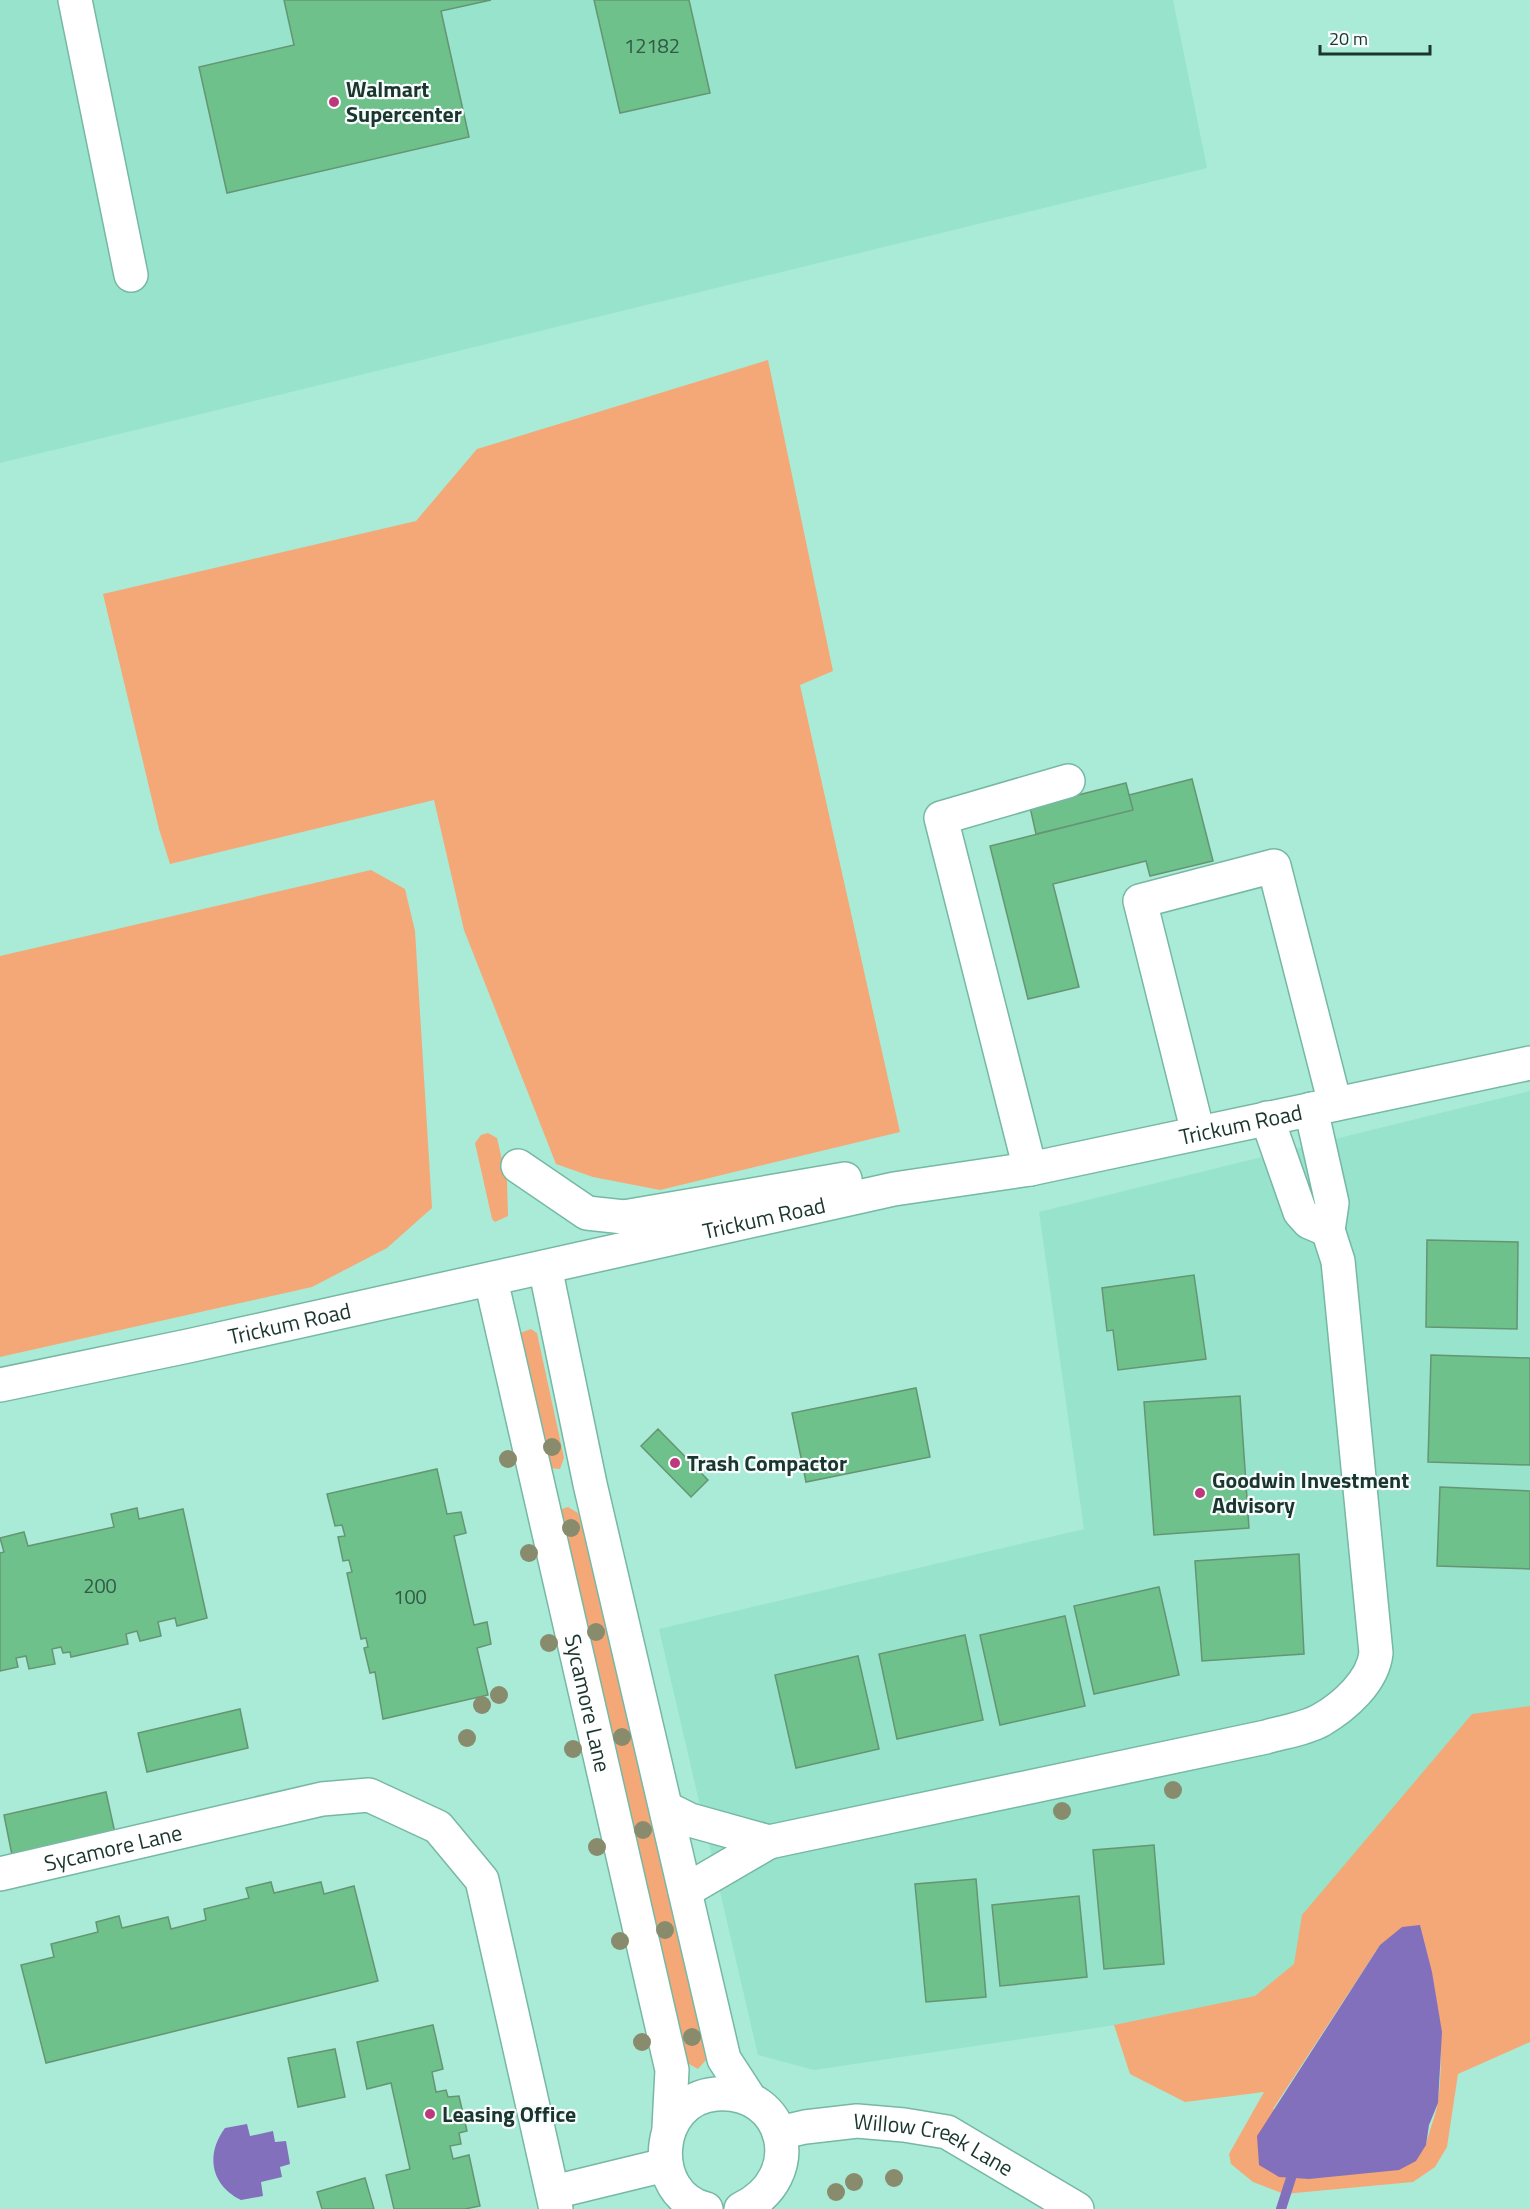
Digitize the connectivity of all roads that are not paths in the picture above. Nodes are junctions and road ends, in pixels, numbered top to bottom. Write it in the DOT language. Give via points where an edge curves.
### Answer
graph roads {
  1 [pos="75,0"];
  2 [pos="131,275"];
  3 [pos="1068,781"];
  4 [pos="1530,1063"];
  5 [pos="1323,1107"];
  6 [pos="1268,1118"];
  7 [pos="1198,1133"];
  8 [pos="518,1166"];
  9 [pos="1030,1169"];
  10 [pos="890,1190"];
  11 [pos="1328,1230"];
  12 [pos="545,1267"];
  13 [pos="491,1280"];
  14 [pos="0,1384"];
  15 [pos="666,1808"];
  16 [pos="769,1842"];
  17 [pos="0,1874"];
  18 [pos="685,1891"];
  19 [pos="750,2099"];
  20 [pos="669,2127"];
  21 [pos="779,2133"];
  22 [pos="665,2165"];
  23 [pos="555,2201"];
  24 [pos="706,2209"];
  25 [pos="741,2209"];
  26 [pos="1077,2209"];
  1 -- 2 [label="street"];
  3 -- 9 [label="street" via="941,818"];
  4 -- 5 [label="street, Trickum Road"];
  5 -- 6 [label="street, Trickum Road"];
  5 -- 7 [label="street" via="1274,866 1140,901"];
  5 -- 11 [label="street" via="1332,1203"];
  6 -- 7 [label="street, Trickum Road"];
  6 -- 11 [label="street" via="1300,1212 1310,1222"];
  7 -- 9 [label="street, Trickum Road"];
  8 -- 10 [label="street" via="587,1213 624,1217 853,1178"];
  9 -- 10 [label="street, Trickum Road"];
  10 -- 12 [label="street, Trickum Road"];
  11 -- 16 [label="street" via="1338,1261 1376,1653 1374,1670 1347,1701 1319,1721 1266,1737"];
  12 -- 13 [label="street, Trickum Road"];
  12 -- 15 [label="street" via="590,1484"];
  13 -- 14 [label="street, Trickum Road"];
  13 -- 20 [label="street, Sycamore Lane" via="672,2070"];
  15 -- 16 [label="street" via="690,1820"];
  15 -- 18 [label="street"];
  16 -- 18 [label="street"];
  17 -- 23 [label="street, Sycamore Lane" via="322,1799 369,1795 438,1827 482,1880"];
  18 -- 19 [label="street" via="724,2059"];
  19 -- 20 [label="street" via="713,2094 688,2106"];
  19 -- 21 [label="street" via="762,2108"];
  20 -- 22 [label="street, Sycamore Lane"];
  21 -- 25 [label="street" via="780,2172 757,2202"];
  21 -- 26 [label="street, Willow Creek Lane" via="857,2121 947,2132"];
  22 -- 23 [label="street, Sycamore Lane"];
  22 -- 24 [label="street" via="672,2183 685,2198"];
}
